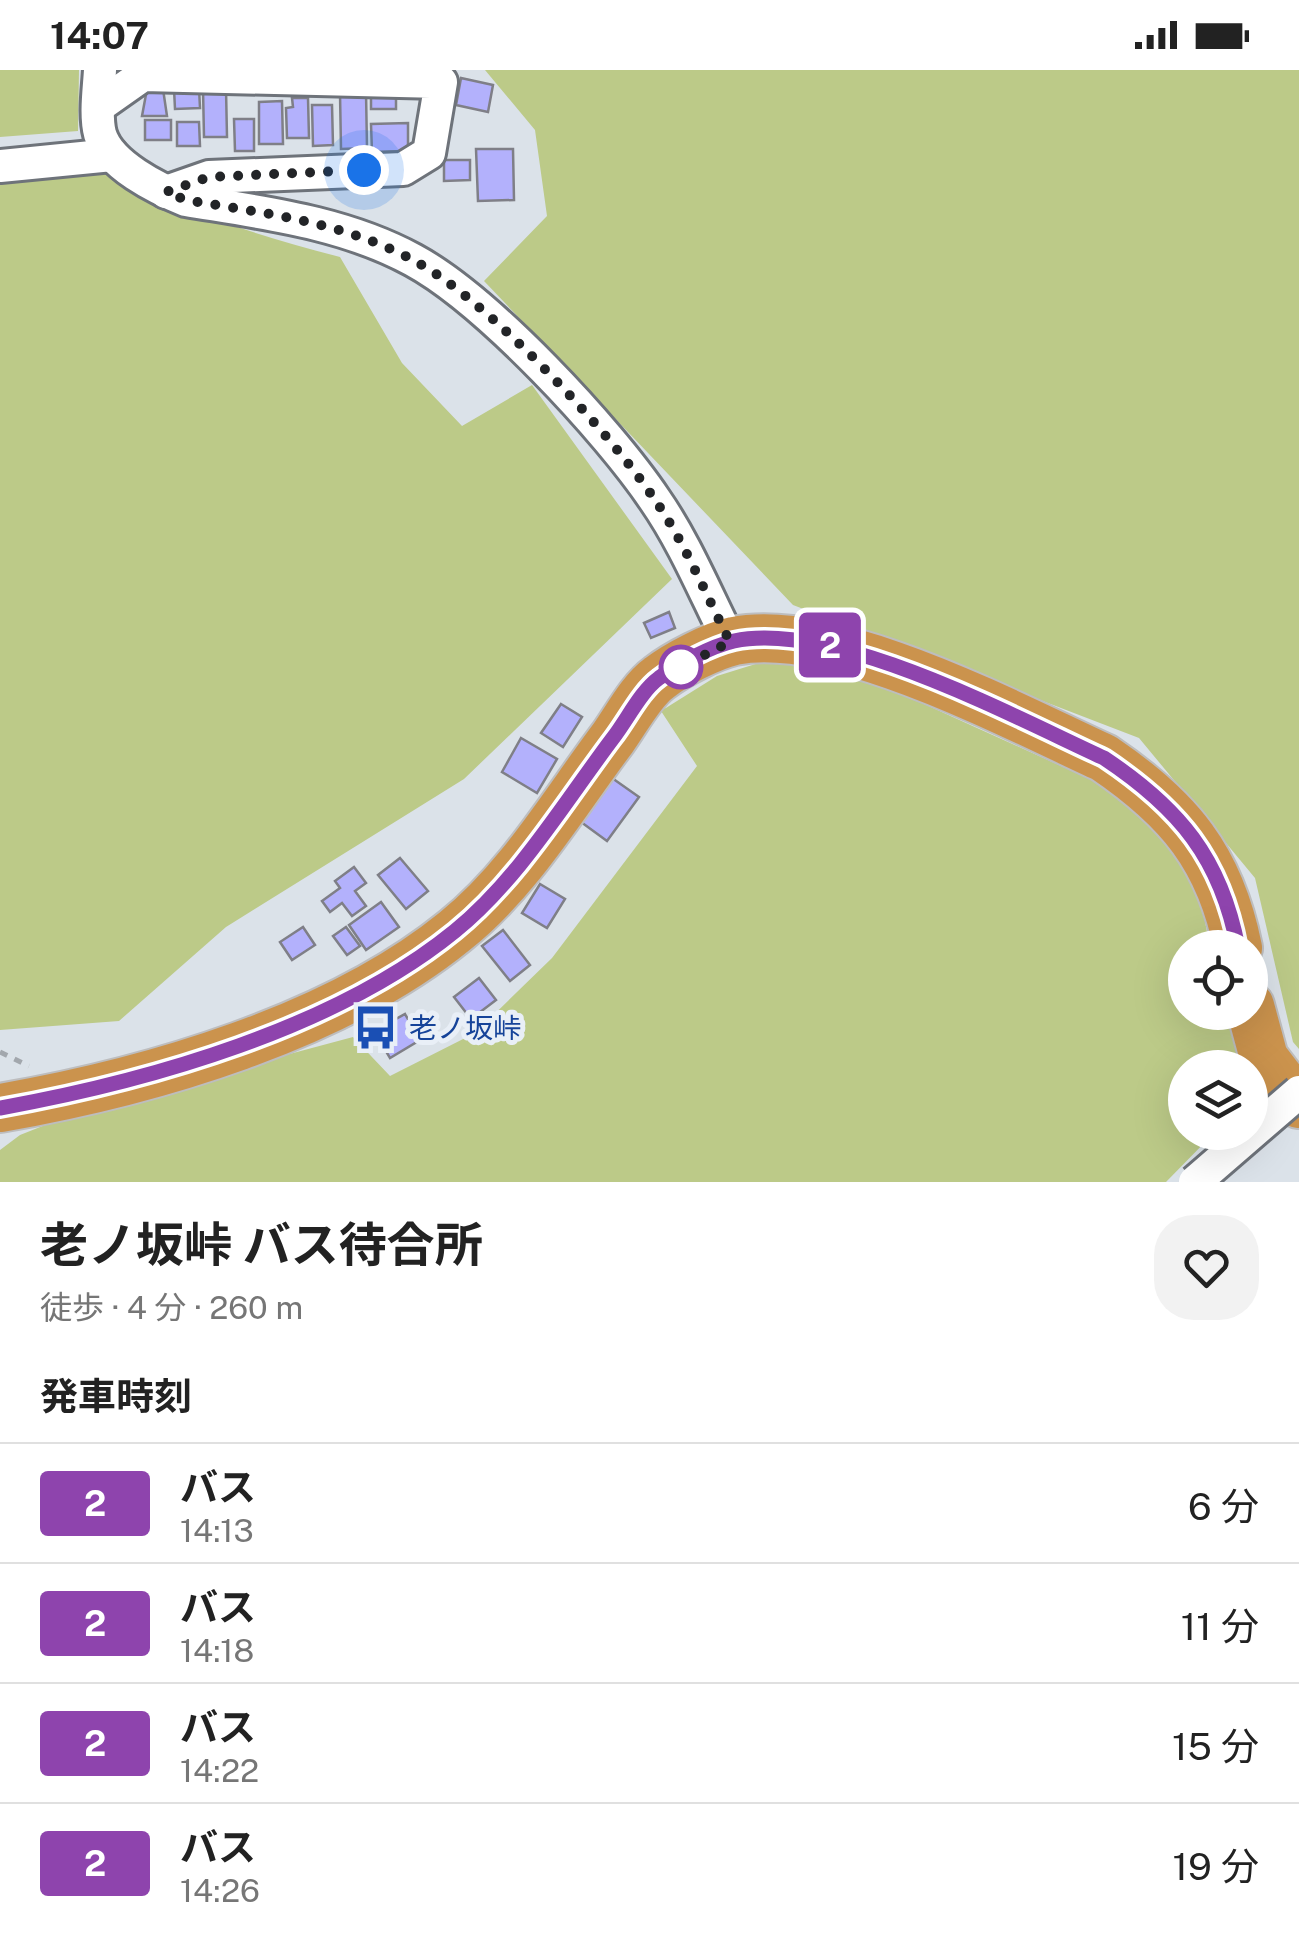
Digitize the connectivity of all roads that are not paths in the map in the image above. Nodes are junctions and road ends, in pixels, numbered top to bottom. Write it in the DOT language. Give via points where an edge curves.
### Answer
graph roads {
  1 [pos="100,70"];
  2 [pos="100,106"];
  3 [pos="112,154"];
  4 [pos="0,166"];
  5 [pos="166,192"];
  6 [pos="730,642"];
  7 [pos="1233,930"];
  8 [pos="1256,1030"];
  9 [pos="1299,1092"];
  10 [pos="1299,1104"];
  11 [pos="0,1108"];
  12 [pos="1195,1182"];
  1 -- 2 [label="street"];
  2 -- 3 [label="street" via="100,134"];
  2 -- 5 [label="street" via="143,75 441,82 428,153 403,169 209,177"];
  3 -- 4 [label="street"];
  3 -- 5 [label="street"];
  5 -- 6 [label="street" via="326,224 415,260 493,321 610,440 658,503"];
  6 -- 7 [label="highway" via="773,637 852,650 1104,758 1141,783 1204,851 1221,882"];
  6 -- 11 [label="highway" via="657,678 509,877 456,930 374,986 291,1029 80,1092"];
  8 -- 10 [label="highway" via="1264,1058"];
  9 -- 12 [label="street, bridge"];
}
